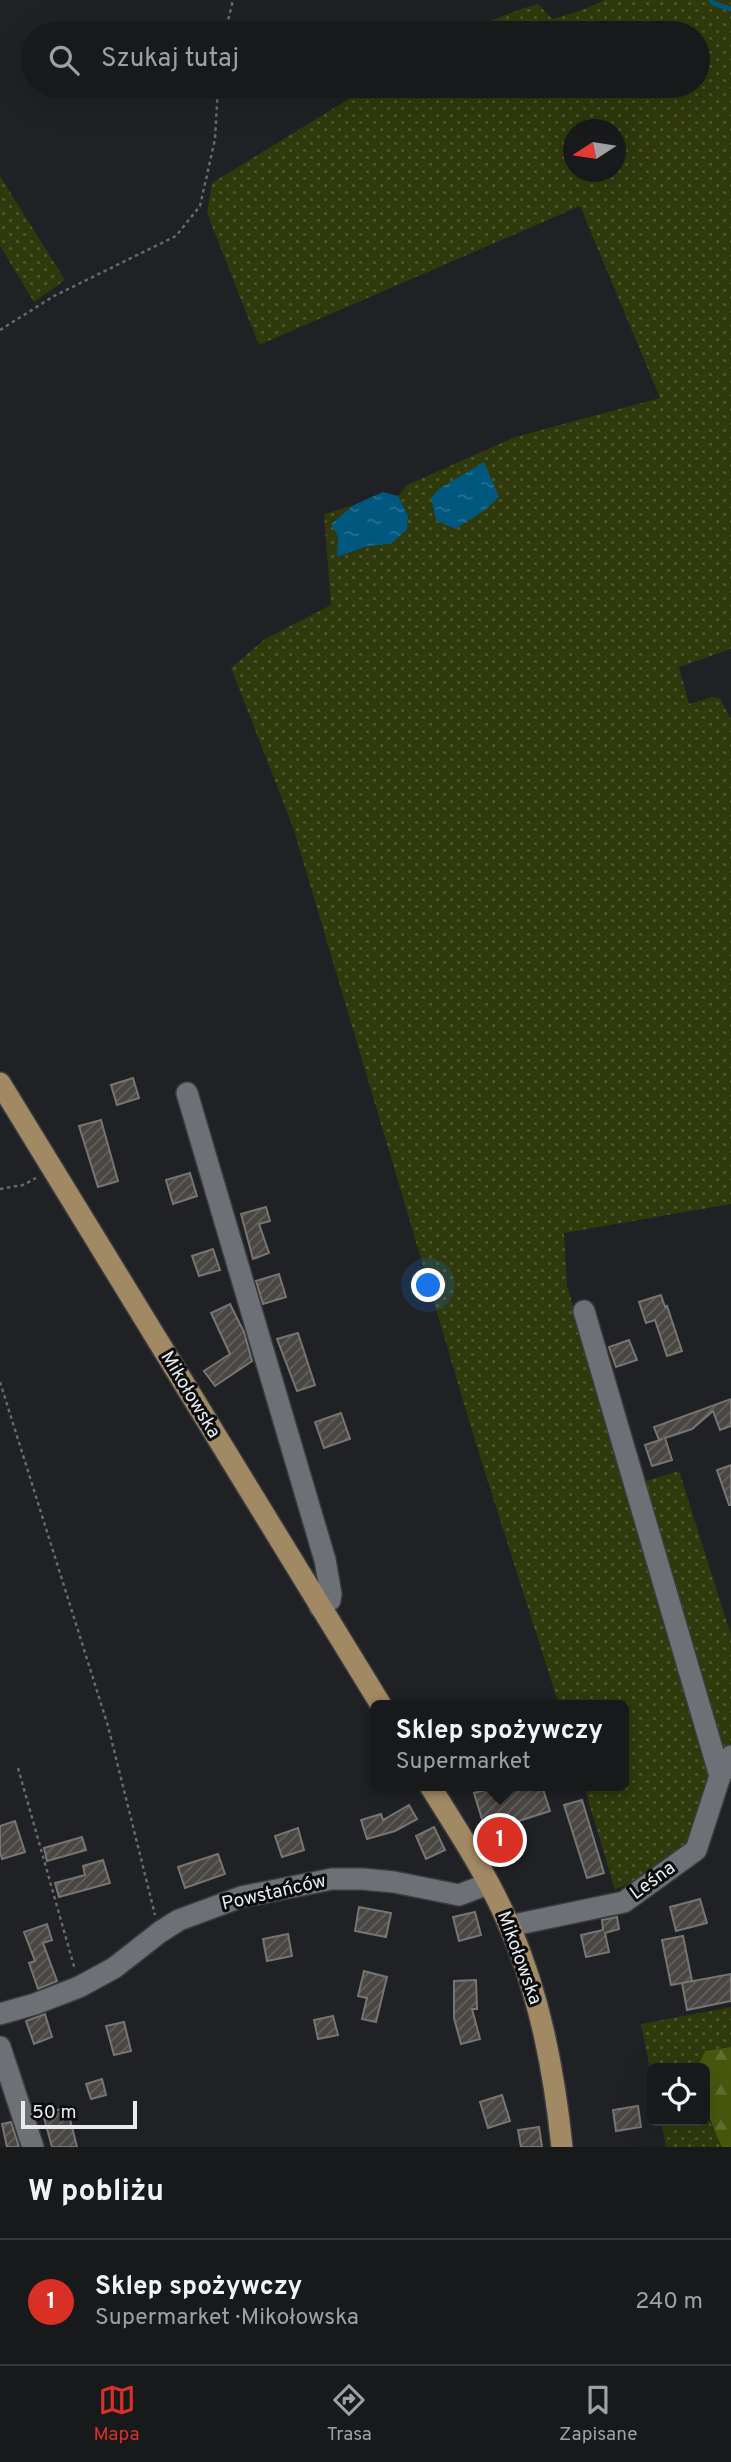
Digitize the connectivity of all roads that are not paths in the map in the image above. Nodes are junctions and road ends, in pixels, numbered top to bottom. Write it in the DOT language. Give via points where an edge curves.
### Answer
graph roads {
  1 [pos="0,1083"];
  2 [pos="187,1093"];
  3 [pos="584,1311"];
  4 [pos="320,1607"];
  5 [pos="378,1700"];
  6 [pos="731,1756"];
  7 [pos="722,1785"];
  8 [pos="433,1791"];
  9 [pos="488,1884"];
  10 [pos="509,1926"];
  11 [pos="0,2014"];
  12 [pos="0,2047"];
  13 [pos="33,2147"];
  14 [pos="562,2147"];
  1 -- 4 [label="main road, Mikołowska"];
  2 -- 4 [label="street" via="327,1567 330,1600"];
  3 -- 7 [label="street"];
  4 -- 5 [label="main road, Mikołowska"];
  6 -- 7 [label="street, Leśna"];
  7 -- 10 [label="street, Leśna" via="696,1850 624,1902"];
  8 -- 9 [label="main road, Mikołowska"];
  9 -- 10 [label="main road, Mikołowska"];
  9 -- 11 [label="street, Powstańców" via="459,1895 394,1882 332,1880 230,1901 179,1920 114,1968 79,1987"];
  10 -- 14 [label="main road, Mikołowska" via="541,2018"];
  12 -- 13 [label="street"];
}
